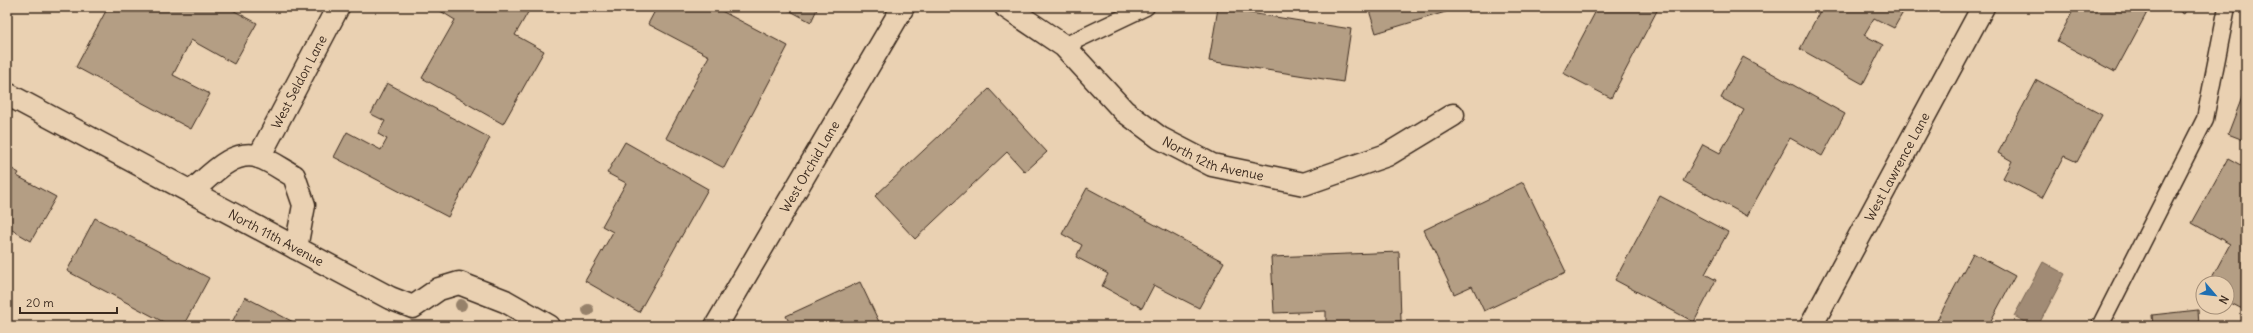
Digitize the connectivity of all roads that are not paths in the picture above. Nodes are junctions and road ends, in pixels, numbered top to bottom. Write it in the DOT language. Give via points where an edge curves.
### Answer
graph roads {
  1 [pos="338,7"];
  2 [pos="903,7"];
  3 [pos="1006,7"];
  4 [pos="1146,7"];
  5 [pos="1983,7"];
  6 [pos="2227,7"];
  7 [pos="1064,46"];
  8 [pos="7,94"];
  9 [pos="1453,115"];
  10 [pos="259,157"];
  11 [pos="191,192"];
  12 [pos="296,248"];
  13 [pos="549,326"];
  14 [pos="716,326"];
  15 [pos="1811,326"];
  16 [pos="2100,326"];
  1 -- 10 [label="street, West Seldon Lane"];
  2 -- 14 [label="street, West Orchid Lane"];
  3 -- 7 [label="street, North 12th Avenue"];
  4 -- 7 [label="lane"];
  5 -- 15 [label="street, West Lawrence Lane"];
  6 -- 16 [label="lane" via="2205,119"];
  7 -- 9 [label="street, North 12th Avenue" via="1124,111 1160,138 1212,164 1304,184 1387,155"];
  8 -- 11 [label="street, North 11th Avenue"];
  10 -- 11 [label="street" via="243,155 226,163"];
  10 -- 12 [label="street" via="294,176 304,205"];
  11 -- 12 [label="street, North 11th Avenue"];
  12 -- 13 [label="street, North 11th Avenue" via="390,298 413,307 439,289 459,283 505,301"];
}
